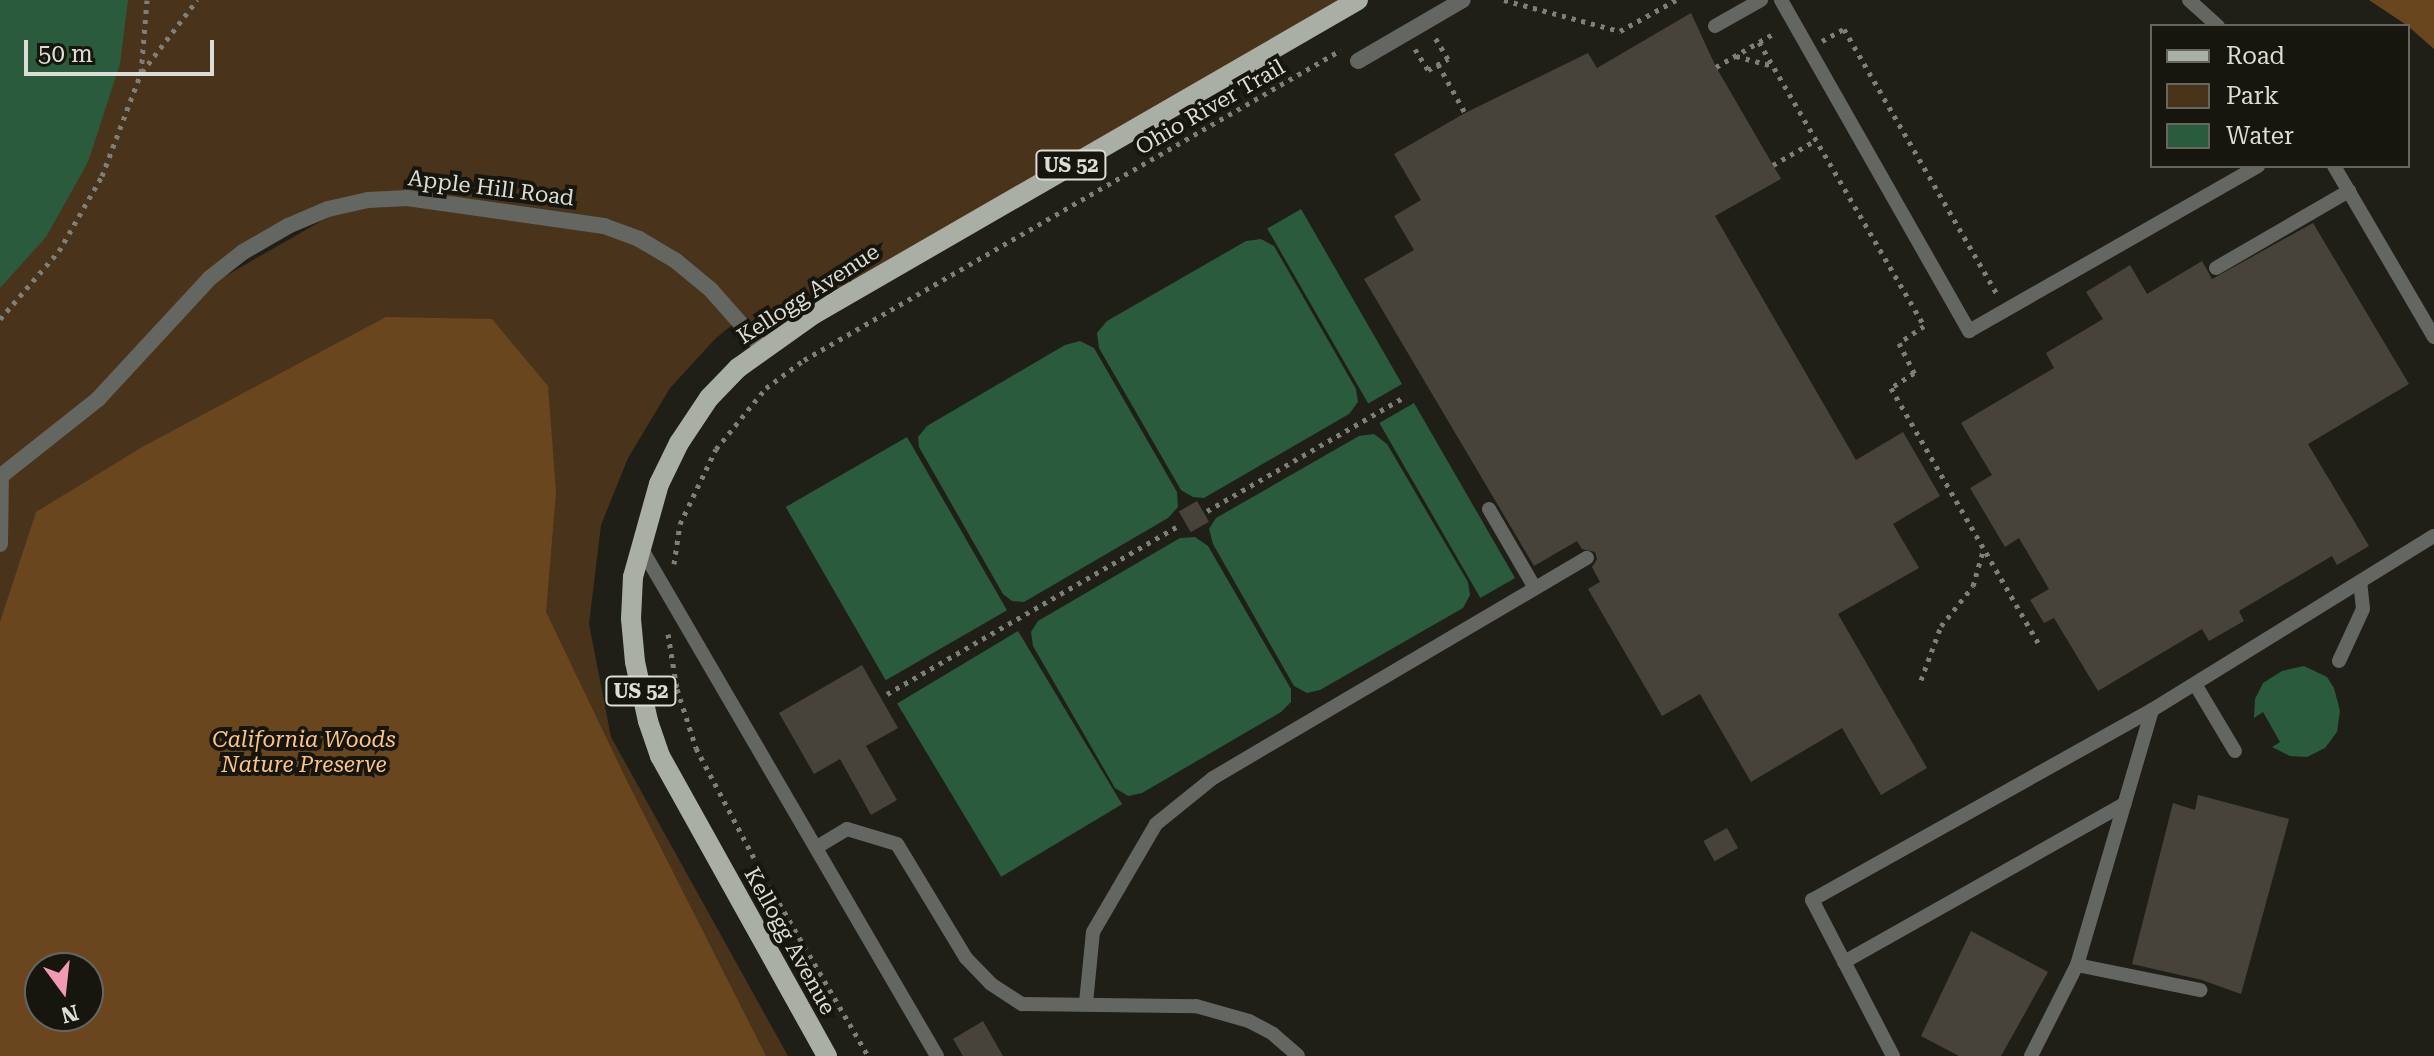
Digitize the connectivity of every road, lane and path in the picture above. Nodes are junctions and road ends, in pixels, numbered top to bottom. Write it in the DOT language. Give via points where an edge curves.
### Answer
graph roads {
  1 [pos="147,0"];
  2 [pos="197,0"];
  3 [pos="1358,0"];
  4 [pos="1463,0"];
  5 [pos="1504,0"];
  6 [pos="1676,0"];
  7 [pos="1761,0"];
  8 [pos="1781,0"];
  9 [pos="2189,0"];
  10 [pos="1426,22"];
  11 [pos="2216,24"];
  12 [pos="1715,26"];
  13 [pos="1405,33"];
  14 [pos="1773,34"];
  15 [pos="1759,42"];
  16 [pos="1821,42"];
  17 [pos="1348,45"];
  18 [pos="1735,56"];
  19 [pos="1358,61"];
  20 [pos="1438,64"];
  21 [pos="1716,67"];
  22 [pos="1774,67"];
  23 [pos="141,73"];
  24 [pos="1465,113"];
  25 [pos="1816,140"];
  26 [pos="1773,165"];
  27 [pos="2254,168"];
  28 [pos="2335,168"];
  29 [pos="2349,191"];
  30 [pos="2216,268"];
  31 [pos="2006,310"];
  32 [pos="0,319"];
  33 [pos="2434,337"];
  34 [pos="763,349"];
  35 [pos="804,360"];
  36 [pos="1406,396"];
  37 [pos="0,476"];
  38 [pos="1489,509"];
  39 [pos="1207,511"];
  40 [pos="1176,527"];
  41 [pos="2434,536"];
  42 [pos="0,544"];
  43 [pos="640,546"];
  44 [pos="1984,549"];
  45 [pos="1587,558"];
  46 [pos="2360,582"];
  47 [pos="1535,588"];
  48 [pos="2039,644"];
  49 [pos="2339,661"];
  50 [pos="1921,680"];
  51 [pos="2195,684"];
  52 [pos="887,694"];
  53 [pos="2152,710"];
  54 [pos="2235,751"];
  55 [pos="2124,804"];
  56 [pos="817,847"];
  57 [pos="1844,962"];
  58 [pos="2077,965"];
  59 [pos="2200,990"];
  60 [pos="1086,1003"];
  61 [pos="827,1056"];
  62 [pos="937,1056"];
  63 [pos="1298,1056"];
  64 [pos="1893,1056"];
  65 [pos="2031,1056"];
  1 -- 23 [label="path"];
  2 -- 23 [label="path"];
  3 -- 34 [label="main road, Kellogg Avenue / US 52" via="814,314"];
  4 -- 10 [label="street"];
  5 -- 6 [label="path" via="1620,31"];
  7 -- 12 [label="lane"];
  8 -- 31 [label="lane" via="1969,331"];
  9 -- 11 [label="lane"];
  10 -- 13 [label="street"];
  10 -- 20 [label="path" via="1448,59"];
  13 -- 19 [label="street"];
  13 -- 20 [label="path" via="1428,70"];
  14 -- 15 [label="path"];
  15 -- 18 [label="path"];
  15 -- 22 [label="path"];
  16 -- 31 [label="path" via="1844,29"];
  17 -- 35 [label="path, Ohio River Trail"];
  18 -- 21 [label="path"];
  18 -- 22 [label="path"];
  20 -- 24 [label="path"];
  22 -- 25 [label="path"];
  23 -- 32 [label="path" via="102,176 81,213 59,251"];
  25 -- 26 [label="path"];
  25 -- 44 [label="path" via="1924,326 1899,343 1914,373 1891,388"];
  27 -- 31 [label="lane"];
  28 -- 29 [label="lane"];
  29 -- 30 [label="lane"];
  29 -- 33 [label="lane"];
  34 -- 37 [label="street, Apple Hill Road" via="711,290 676,261 628,235 577,220 407,198 368,200 328,209 243,252 192,295 98,399"];
  34 -- 43 [label="main road, Kellogg Avenue / US 52" via="709,398 679,443 659,484"];
  36 -- 39 [label="path"];
  37 -- 42 [label="street, Apple Hill Road"];
  38 -- 47 [label="lane"];
  40 -- 52 [label="path"];
  41 -- 46 [label="lane"];
  43 -- 56 [label="lane"];
  43 -- 61 [label="main road, Kellogg Avenue / US 52" via="631,619 635,662 660,756"];
  44 -- 48 [label="path"];
  44 -- 50 [label="path" via="1973,586 1941,626"];
  45 -- 47 [label="lane"];
  46 -- 49 [label="lane" via="2363,609"];
  46 -- 51 [label="lane"];
  47 -- 60 [label="lane" via="1213,778 1156,824 1093,932"];
  51 -- 53 [label="lane"];
  51 -- 54 [label="lane"];
  53 -- 55 [label="lane"];
  53 -- 57 [label="lane" via="1812,900"];
  55 -- 57 [label="lane"];
  55 -- 58 [label="lane"];
  56 -- 60 [label="lane" via="847,829 897,844 966,958 991,984 1022,1004"];
  56 -- 62 [label="lane"];
  57 -- 64 [label="lane"];
  58 -- 59 [label="lane"];
  58 -- 65 [label="lane"];
  60 -- 63 [label="lane" via="1219,1010 1273,1034"];
}
